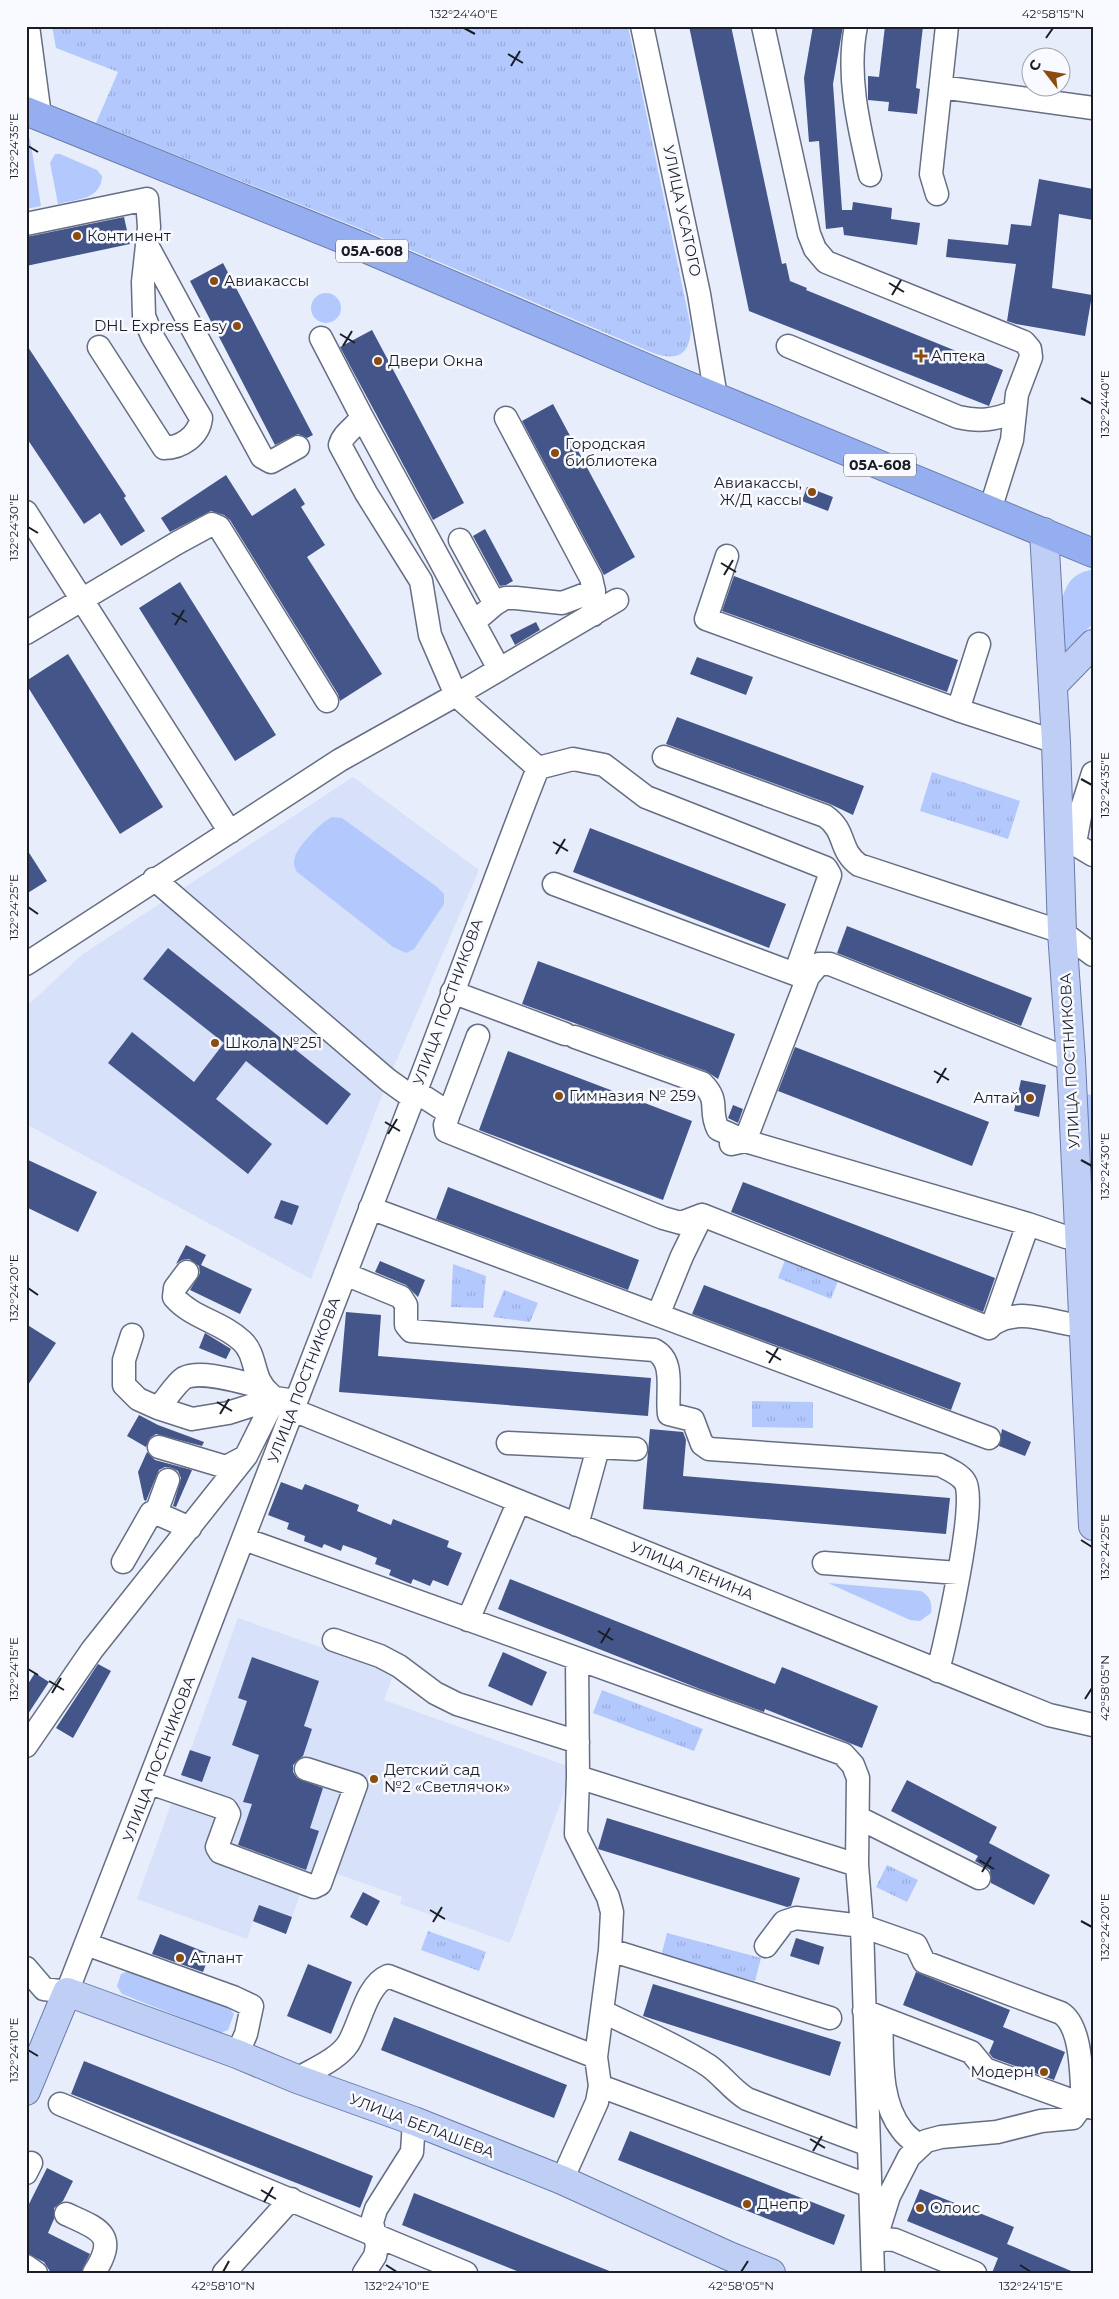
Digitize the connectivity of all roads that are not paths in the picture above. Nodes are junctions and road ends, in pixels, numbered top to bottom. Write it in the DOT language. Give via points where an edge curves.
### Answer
graph roads {
  1 [pos="28,26"];
  2 [pos="642,26"];
  3 [pos="763,26"];
  4 [pos="856,26"];
  5 [pos="947,26"];
  6 [pos="941,87"];
  7 [pos="1093,108"];
  8 [pos="33,114"];
  9 [pos="159,166"];
  10 [pos="870,175"];
  11 [pos="936,194"];
  12 [pos="147,199"];
  13 [pos="26,224"];
  14 [pos="148,247"];
  15 [pos="321,338"];
  16 [pos="788,346"];
  17 [pos="99,347"];
  18 [pos="716,397"];
  19 [pos="1014,412"];
  20 [pos="362,417"];
  21 [pos="506,418"];
  22 [pos="298,447"];
  23 [pos="990,510"];
  24 [pos="26,512"];
  25 [pos="1044,532"];
  26 [pos="460,540"];
  27 [pos="1093,553"];
  28 [pos="726,556"];
  29 [pos="594,591"];
  30 [pos="83,600"];
  31 [pos="617,600"];
  32 [pos="495,604"];
  33 [pos="593,614"];
  34 [pos="474,622"];
  35 [pos="26,632"];
  36 [pos="979,644"];
  37 [pos="1093,644"];
  38 [pos="499,669"];
  39 [pos="1052,684"];
  40 [pos="456,695"];
  41 [pos="327,701"];
  42 [pos="958,710"];
  43 [pos="1056,742"];
  44 [pos="664,757"];
  45 [pos="538,768"];
  46 [pos="1093,773"];
  47 [pos="1087,813"];
  48 [pos="230,832"];
  49 [pos="1076,844"];
  50 [pos="154,879"];
  51 [pos="554,884"];
  52 [pos="1062,932"];
  53 [pos="1093,955"];
  54 [pos="26,964"];
  55 [pos="801,975"];
  56 [pos="452,992"];
  57 [pos="478,1036"];
  58 [pos="1071,1060"];
  59 [pos="414,1095"];
  60 [pos="449,1113"];
  61 [pos="738,1143"];
  62 [pos="1085,1189"];
  63 [pos="370,1208"];
  64 [pos="702,1215"];
  65 [pos="1028,1224"];
  66 [pos="1066,1237"];
  67 [pos="187,1272"];
  68 [pos="345,1274"];
  69 [pos="658,1315"];
  70 [pos="993,1324"];
  71 [pos="1069,1324"];
  72 [pos="132,1335"];
  73 [pos="1089,1364"];
  74 [pos="281,1399"];
  75 [pos="158,1408"];
  76 [pos="989,1438"];
  77 [pos="508,1442"];
  78 [pos="159,1447"];
  79 [pos="598,1448"];
  80 [pos="636,1449"];
  81 [pos="245,1457"];
  82 [pos="168,1480"];
  83 [pos="519,1501"];
  84 [pos="156,1513"];
  85 [pos="577,1525"];
  86 [pos="1093,1526"];
  87 [pos="190,1528"];
  88 [pos="244,1539"];
  89 [pos="123,1562"];
  90 [pos="824,1563"];
  91 [pos="958,1573"];
  92 [pos="468,1620"];
  93 [pos="334,1640"];
  94 [pos="577,1658"];
  95 [pos="938,1670"];
  96 [pos="1093,1725"];
  97 [pos="578,1742"];
  98 [pos="26,1746"];
  99 [pos="306,1769"];
  100 [pos="578,1777"];
  101 [pos="150,1783"];
  102 [pos="859,1818"];
  103 [pos="857,1865"];
  104 [pos="979,1878"];
  105 [pos="862,1926"];
  106 [pos="86,1944"];
  107 [pos="766,1946"];
  108 [pos="610,1950"];
  109 [pos="26,1968"];
  110 [pos="67,1992"];
  111 [pos="602,2011"];
  112 [pos="872,2014"];
  113 [pos="830,2018"];
  114 [pos="237,2054"];
  115 [pos="596,2057"];
  116 [pos="298,2079"];
  117 [pos="600,2086"];
  118 [pos="26,2091"];
  119 [pos="60,2104"];
  120 [pos="1088,2106"];
  121 [pos="414,2122"];
  122 [pos="869,2145"];
  123 [pos="919,2146"];
  124 [pos="562,2180"];
  125 [pos="870,2186"];
  126 [pos="291,2199"];
  127 [pos="66,2214"];
  128 [pos="375,2236"];
  129 [pos="874,2244"];
  130 [pos="26,2266"];
  131 [pos="36,2273"];
  132 [pos="94,2273"];
  133 [pos="224,2273"];
  134 [pos="364,2273"];
  135 [pos="466,2273"];
  136 [pos="771,2273"];
  137 [pos="873,2273"];
  138 [pos="975,2273"];
  1 -- 8 [label="street"];
  2 -- 18 [label="street, УЛИЦА УСАТОГО" via="700,294"];
  3 -- 19 [label="street" via="808,234 815,248 826,262 1024,342 1031,357"];
  4 -- 10 [label="street" via="852,75"];
  5 -- 6 [label="street"];
  6 -- 7 [label="street"];
  6 -- 11 [label="street" via="931,174"];
  8 -- 9 [label="highway, 05А-608"];
  9 -- 12 [label="street"];
  9 -- 18 [label="highway, 05А-608" via="353,243"];
  12 -- 13 [label="street"];
  12 -- 14 [label="street"];
  14 -- 17 [label="street" via="143,282 144,316 152,336 201,418 196,435 173,448 164,448"];
  14 -- 22 [label="street" via="262,457 271,462"];
  15 -- 20 [label="street"];
  16 -- 19 [label="street" via="958,417 994,420"];
  18 -- 23 [label="highway, 05А-608"];
  19 -- 23 [label="street" via="1012,440"];
  20 -- 34 [label="street"];
  20 -- 40 [label="street" via="340,444 366,493 421,581 430,635"];
  21 -- 29 [label="street" via="592,578"];
  23 -- 25 [label="highway, 05А-608"];
  24 -- 30 [label="street"];
  25 -- 27 [label="highway, 05А-608"];
  25 -- 39 [label="main road, УЛИЦА ПОСТНИКОВА"];
  26 -- 32 [label="street"];
  28 -- 42 [label="street" via="706,619"];
  29 -- 32 [label="street" via="562,604 516,598 506,598"];
  29 -- 33 [label="street"];
  30 -- 35 [label="street"];
  30 -- 41 [label="street" via="212,524 219,527"];
  30 -- 48 [label="street"];
  31 -- 33 [label="street"];
  32 -- 34 [label="street"];
  33 -- 38 [label="street"];
  34 -- 38 [label="street"];
  36 -- 42 [label="street"];
  37 -- 39 [label="main road"];
  38 -- 40 [label="street"];
  39 -- 43 [label="main road, УЛИЦА ПОСТНИКОВА"];
  40 -- 45 [label="street"];
  40 -- 48 [label="street" via="340,760"];
  42 -- 43 [label="street"];
  43 -- 49 [label="main road, УЛИЦА ПОСТНИКОВА"];
  44 -- 52 [label="street" via="825,816 837,824 846,850 859,865"];
  45 -- 55 [label="street" via="573,759 604,765 646,797 826,868 830,875 829,883"];
  45 -- 56 [label="street, УЛИЦА ПОСТНИКОВА"];
  46 -- 47 [label="street"];
  47 -- 49 [label="street"];
  48 -- 50 [label="street"];
  49 -- 52 [label="main road, УЛИЦА ПОСТНИКОВА"];
  50 -- 54 [label="street"];
  50 -- 59 [label="street" via="388,1080"];
  51 -- 55 [label="street"];
  52 -- 53 [label="street"];
  52 -- 58 [label="main road, УЛИЦА ПОСТНИКОВА"];
  55 -- 58 [label="street" via="819,964 830,964"];
  55 -- 61 [label="street"];
  56 -- 59 [label="street, УЛИЦА ПОСТНИКОВА"];
  56 -- 61 [label="street" via="702,1083 714,1100 714,1120 718,1129"];
  57 -- 60 [label="street"];
  58 -- 62 [label="main road, УЛИЦА ПОСТНИКОВА"];
  59 -- 60 [label="street"];
  59 -- 63 [label="street, УЛИЦА ПОСТНИКОВА"];
  60 -- 64 [label="street" via="446,1131 460,1138 663,1218 680,1223"];
  61 -- 65 [label="street"];
  62 -- 73 [label="main road, УЛИЦА ПОСТНИКОВА"];
  63 -- 68 [label="street, УЛИЦА ПОСТНИКОВА"];
  63 -- 69 [label="street"];
  64 -- 69 [label="street"];
  64 -- 70 [label="street" via="985,1327"];
  65 -- 66 [label="street"];
  65 -- 70 [label="street"];
  67 -- 74 [label="street" via="175,1288 174,1297 183,1307 232,1333 244,1343"];
  68 -- 74 [label="street, УЛИЦА ПОСТНИКОВА"];
  68 -- 91 [label="street" via="401,1297 406,1304 406,1325 411,1331 654,1350 663,1354 668,1364 669,1414 693,1420 702,1444 709,1449 940,1465 965,1482 968,1491"];
  69 -- 76 [label="street"];
  70 -- 71 [label="street" via="1004,1317 1021,1315"];
  72 -- 75 [label="street" via="124,1360 124,1385 138,1399"];
  73 -- 86 [label="main road, УЛИЦА ПОСТНИКОВА"];
  74 -- 75 [label="street" via="192,1419"];
  74 -- 75 [label="street, УЛИЦА ЛЕНИНА" via="228,1379 193,1376 183,1379"];
  74 -- 81 [label="street"];
  74 -- 83 [label="street, УЛИЦА ЛЕНИНА"];
  74 -- 88 [label="street, УЛИЦА ПОСТНИКОВА"];
  77 -- 79 [label="street"];
  78 -- 81 [label="street" via="226,1467"];
  79 -- 80 [label="street"];
  79 -- 85 [label="street"];
  81 -- 87 [label="street"];
  82 -- 84 [label="street"];
  83 -- 85 [label="street, УЛИЦА ЛЕНИНА"];
  83 -- 92 [label="street"];
  84 -- 87 [label="street"];
  84 -- 89 [label="street" via="151,1513"];
  85 -- 95 [label="street, УЛИЦА ЛЕНИНА"];
  87 -- 98 [label="street" via="92,1650"];
  88 -- 92 [label="street"];
  88 -- 101 [label="street, УЛИЦА ПОСТНИКОВА"];
  90 -- 91 [label="street"];
  91 -- 95 [label="street"];
  92 -- 94 [label="street"];
  93 -- 97 [label="street" via="400,1666 435,1693 457,1704"];
  94 -- 97 [label="street"];
  94 -- 102 [label="street" via="843,1754 853,1765 858,1778"];
  95 -- 96 [label="street, УЛИЦА ЛЕНИНА" via="1059,1718"];
  97 -- 100 [label="street"];
  99 -- 101 [label="street" via="356,1785 320,1884 314,1887 220,1852 216,1847 228,1814 226,1809"];
  100 -- 103 [label="street"];
  100 -- 108 [label="street" via="576,1834 608,1897 612,1912"];
  101 -- 106 [label="street, УЛИЦА ПОСТНИКОВА"];
  102 -- 103 [label="street"];
  102 -- 104 [label="street"];
  103 -- 105 [label="street"];
  105 -- 107 [label="street" via="796,1918 784,1922"];
  105 -- 112 [label="street"];
  105 -- 120 [label="street" via="916,1945 924,1962 1068,2018 1073,2026"];
  106 -- 110 [label="street, УЛИЦА ПОСТНИКОВА"];
  106 -- 114 [label="street" via="252,2006 246,2034"];
  108 -- 111 [label="street"];
  108 -- 113 [label="street"];
  109 -- 110 [label="street" via="44,1989"];
  110 -- 114 [label="main road, УЛИЦА БЕЛАШЕВА"];
  110 -- 118 [label="main road"];
  111 -- 115 [label="street"];
  111 -- 122 [label="street" via="711,2067 734,2092 747,2099"];
  112 -- 120 [label="street" via="970,2052 985,2069"];
  112 -- 122 [label="street"];
  112 -- 123 [label="street" via="891,2112 902,2131"];
  114 -- 116 [label="main road, УЛИЦА БЕЛАШЕВА"];
  115 -- 116 [label="street" via="388,1976 376,1984 344,2049"];
  115 -- 117 [label="street"];
  116 -- 121 [label="main road, УЛИЦА БЕЛАШЕВА"];
  117 -- 124 [label="street"];
  117 -- 125 [label="street"];
  119 -- 126 [label="street"];
  120 -- 123 [label="street" via="1073,2118 1041,2121 997,2132 941,2137"];
  121 -- 124 [label="main road, УЛИЦА БЕЛАШЕВА"];
  121 -- 128 [label="street" via="412,2152 376,2208 372,2222"];
  122 -- 125 [label="street"];
  123 -- 129 [label="street" via="909,2157 889,2196"];
  124 -- 136 [label="main road, УЛИЦА БЕЛАШЕВА"];
  125 -- 129 [label="street"];
  126 -- 128 [label="street"];
  126 -- 133 [label="street"];
  127 -- 132 [label="street" via="99,2229 106,2237 103,2260"];
  128 -- 134 [label="street" via="375,2256"];
  128 -- 135 [label="street"];
  129 -- 137 [label="street"];
  129 -- 138 [label="street" via="884,2239 895,2240"];
  130 -- 131 [label="street"];
}
